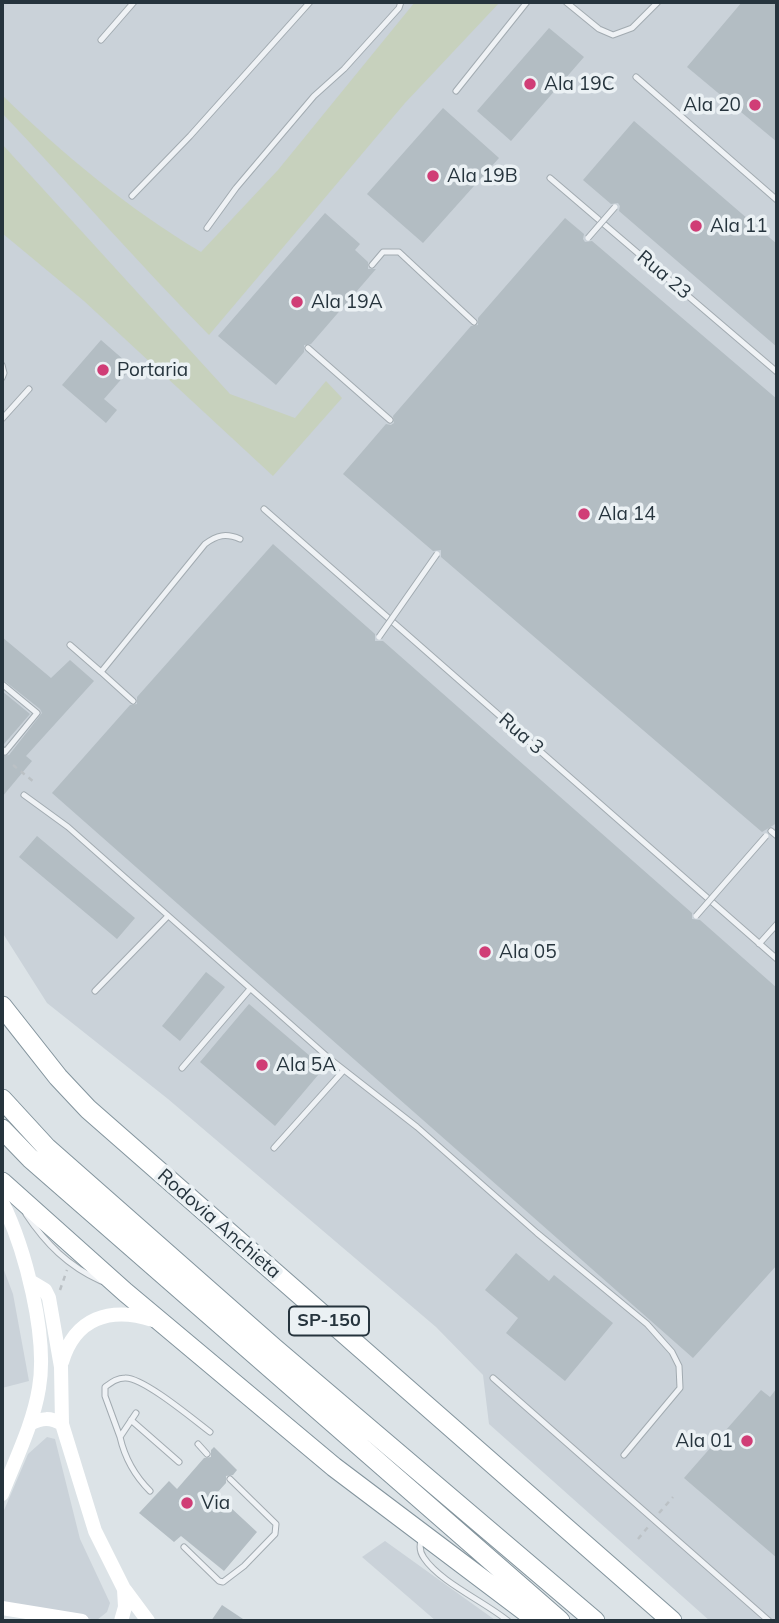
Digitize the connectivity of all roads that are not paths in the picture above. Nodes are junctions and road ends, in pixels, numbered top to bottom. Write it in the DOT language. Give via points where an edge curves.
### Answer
graph roads {
  1 [pos="134,2"];
  2 [pos="310,2"];
  3 [pos="401,2"];
  4 [pos="527,2"];
  5 [pos="566,2"];
  6 [pos="658,2"];
  7 [pos="101,40"];
  8 [pos="636,77"];
  9 [pos="456,92"];
  10 [pos="550,178"];
  11 [pos="132,196"];
  12 [pos="777,201"];
  13 [pos="615,207"];
  14 [pos="207,228"];
  15 [pos="588,237"];
  16 [pos="372,265"];
  17 [pos="474,322"];
  18 [pos="308,348"];
  19 [pos="2,365"];
  20 [pos="777,372"];
  21 [pos="2,378"];
  22 [pos="29,388"];
  23 [pos="2,419"];
  24 [pos="390,420"];
  25 [pos="264,509"];
  26 [pos="240,539"];
  27 [pos="438,554"];
  28 [pos="379,637"];
  29 [pos="69,645"];
  30 [pos="101,672"];
  31 [pos="2,684"];
  32 [pos="133,701"];
  33 [pos="2,749"];
  34 [pos="24,795"];
  35 [pos="777,836"];
  36 [pos="168,916"];
  37 [pos="696,916"];
  38 [pos="777,924"];
  39 [pos="759,944"];
  40 [pos="777,959"];
  41 [pos="250,989"];
  42 [pos="95,991"];
  43 [pos="2,1006"];
  44 [pos="182,1068"];
  45 [pos="344,1070"];
  46 [pos="2,1099"];
  47 [pos="2,1129"];
  48 [pos="274,1148"];
  49 [pos="5,1192"];
  50 [pos="30,1281"];
  51 [pos="125,1292"];
  52 [pos="162,1322"];
  53 [pos="61,1367"];
  54 [pos="493,1378"];
  55 [pos="136,1413"];
  56 [pos="131,1420"];
  57 [pos="30,1424"];
  58 [pos="62,1424"];
  59 [pos="210,1432"];
  60 [pos="120,1437"];
  61 [pos="198,1444"];
  62 [pos="207,1454"];
  63 [pos="624,1455"];
  64 [pos="179,1462"];
  65 [pos="230,1479"];
  66 [pos="150,1491"];
  67 [pos="2,1494"];
  68 [pos="423,1535"];
  69 [pos="184,1546"];
  70 [pos="124,1589"];
  71 [pos="2,1608"];
  72 [pos="82,1621"];
  73 [pos="121,1621"];
  74 [pos="148,1621"];
  75 [pos="508,1621"];
  76 [pos="538,1621"];
  77 [pos="560,1621"];
  78 [pos="594,1621"];
  79 [pos="672,1621"];
  80 [pos="769,1621"];
  1 -- 7 [label="lane"];
  2 -- 11 [label="lane"];
  3 -- 14 [label="lane" via="278,137"];
  4 -- 9 [label="lane"];
  5 -- 6 [label="lane" via="613,35 632,28"];
  8 -- 12 [label="lane"];
  10 -- 20 [label="lane, Rua 23"];
  13 -- 15 [label="lane, bridge"];
  16 -- 17 [label="lane" via="383,252 400,252"];
  18 -- 24 [label="lane"];
  19 -- 21 [label="lane"];
  22 -- 23 [label="lane"];
  25 -- 39 [label="lane, Rua 3"];
  26 -- 30 [label="lane" via="219,536 205,544"];
  27 -- 28 [label="lane, bridge"];
  29 -- 30 [label="lane"];
  30 -- 32 [label="lane"];
  31 -- 33 [label="lane" via="37,713 5,752"];
  34 -- 36 [label="lane" via="68,827"];
  35 -- 37 [label="lane, bridge" via="768,833"];
  36 -- 41 [label="lane"];
  36 -- 42 [label="lane"];
  38 -- 39 [label="lane"];
  39 -- 40 [label="lane, Rua 3"];
  41 -- 44 [label="lane"];
  41 -- 45 [label="lane"];
  43 -- 79 [label="highway, Rodovia Anchieta / SP-150" via="88,1109"];
  45 -- 48 [label="lane"];
  45 -- 63 [label="lane" via="647,1324 673,1352 680,1388"];
  46 -- 78 [label="highway, SP-150" via="47,1148 109,1203"];
  47 -- 77 [label="highway"];
  49 -- 50 [label="main road"];
  49 -- 51 [label="highway"];
  49 -- 51 [label="lane" via="70,1264"];
  50 -- 53 [label="main road" via="45,1290"];
  50 -- 57 [label="main road" via="41,1374"];
  51 -- 52 [label="highway"];
  52 -- 53 [label="main road" via="127,1313 89,1322 71,1340"];
  52 -- 68 [label="highway" via="334,1467"];
  53 -- 58 [label="main road"];
  54 -- 80 [label="lane"];
  55 -- 56 [label="lane"];
  56 -- 60 [label="lane"];
  56 -- 64 [label="lane"];
  57 -- 58 [label="main road" via="46,1418"];
  57 -- 67 [label="main road"];
  58 -- 70 [label="main road" via="95,1531"];
  59 -- 60 [label="lane" via="128,1377 105,1387"];
  60 -- 66 [label="lane" via="124,1455"];
  61 -- 62 [label="lane"];
  65 -- 69 [label="lane" via="276,1524 275,1534 223,1582"];
  68 -- 75 [label="lane" via="419,1546 424,1559"];
  68 -- 76 [label="highway"];
  70 -- 73 [label="main road"];
  70 -- 74 [label="main road"];
  71 -- 72 [label="main road"];
}
